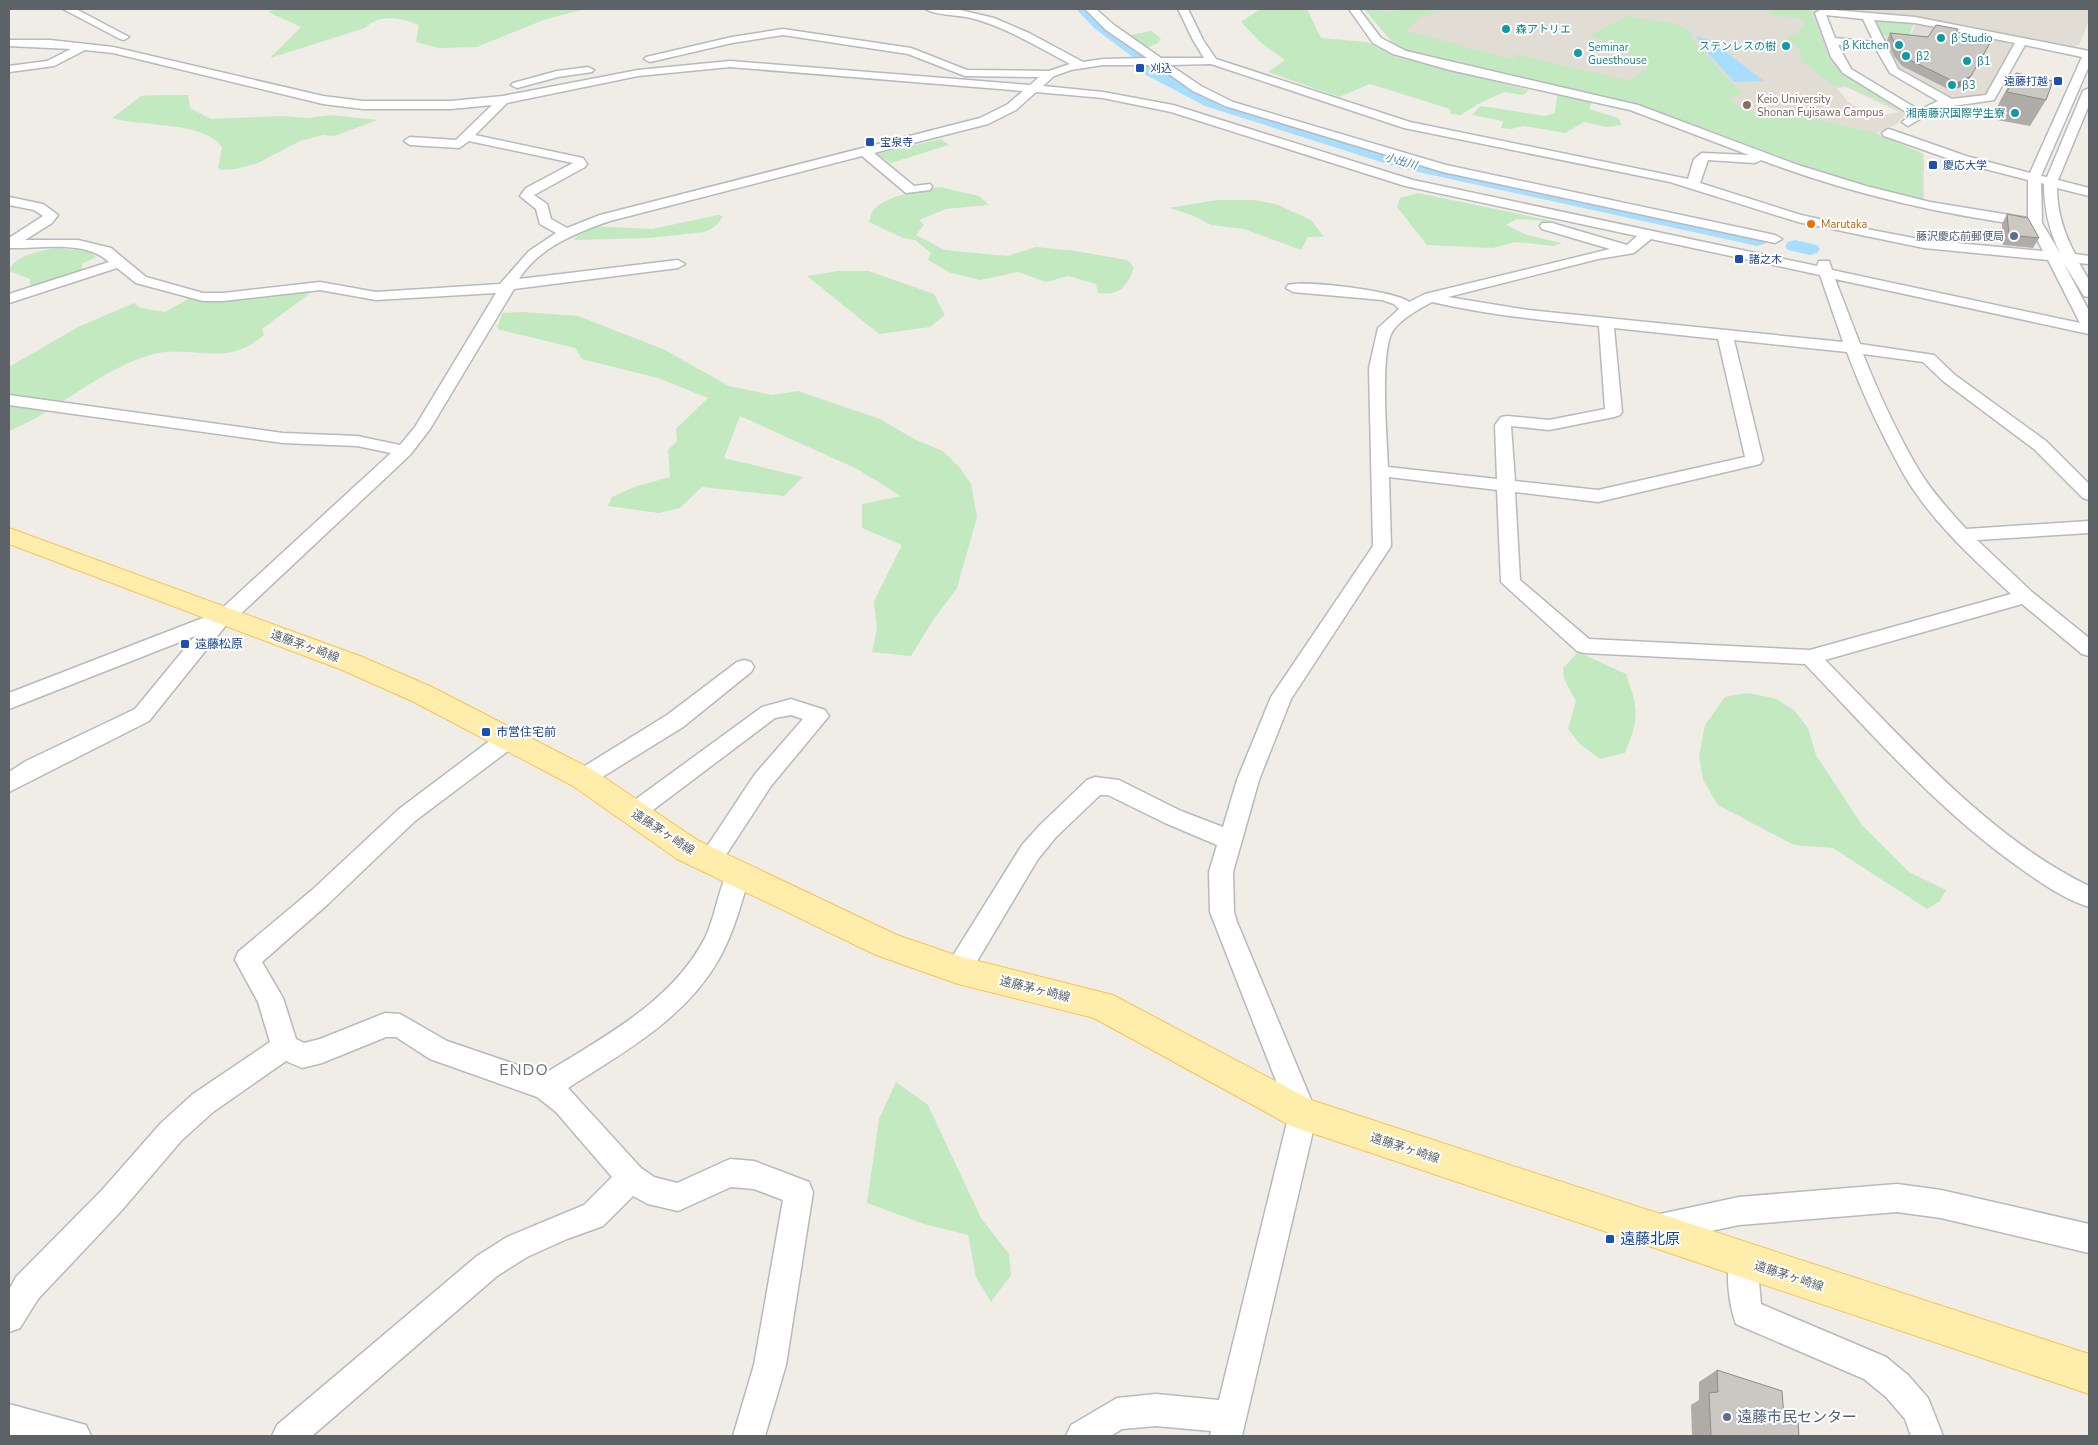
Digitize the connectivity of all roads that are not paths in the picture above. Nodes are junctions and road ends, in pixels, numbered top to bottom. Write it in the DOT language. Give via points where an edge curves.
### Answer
graph roads {
  1 [pos="68,9"];
  2 [pos="931,9"];
  3 [pos="1090,9"];
  4 [pos="1183,9"];
  5 [pos="1354,9"];
  6 [pos="1004,13"];
  7 [pos="1867,15"];
  8 [pos="993,20"];
  9 [pos="9,38"];
  10 [pos="1830,41"];
  11 [pos="2022,41"];
  12 [pos="9,42"];
  13 [pos="108,42"];
  14 [pos="85,46"];
  15 [pos="1880,46"];
  16 [pos="699,47"];
  17 [pos="2089,54"];
  18 [pos="699,60"];
  19 [pos="1212,61"];
  20 [pos="1153,62"];
  21 [pos="1079,64"];
  22 [pos="9,70"];
  23 [pos="1847,71"];
  24 [pos="1894,71"];
  25 [pos="1050,74"];
  26 [pos="1036,87"];
  27 [pos="2089,91"];
  28 [pos="502,94"];
  29 [pos="1950,103"];
  30 [pos="1919,115"];
  31 [pos="1381,118"];
  32 [pos="465,137"];
  33 [pos="1342,139"];
  34 [pos="410,141"];
  35 [pos="865,152"];
  36 [pos="1761,156"];
  37 [pos="2034,178"];
  38 [pos="2051,182"];
  39 [pos="1693,184"];
  40 [pos="925,186"];
  41 [pos="2089,192"];
  42 [pos="9,201"];
  43 [pos="1985,217"];
  44 [pos="1798,218"];
  45 [pos="2035,223"];
  46 [pos="1547,226"];
  47 [pos="565,233"];
  48 [pos="1647,235"];
  49 [pos="1776,239"];
  50 [pos="9,244"];
  51 [pos="1630,250"];
  52 [pos="1985,250"];
  53 [pos="1761,251"];
  54 [pos="2052,256"];
  55 [pos="2070,258"];
  56 [pos="2089,260"];
  57 [pos="119,263"];
  58 [pos="678,264"];
  59 [pos="1825,268"];
  60 [pos="507,286"];
  61 [pos="1293,288"];
  62 [pos="2089,293"];
  63 [pos="1430,297"];
  64 [pos="9,298"];
  65 [pos="1408,309"];
  66 [pos="1606,321"];
  67 [pos="2088,323"];
  68 [pos="1725,336"];
  69 [pos="1852,348"];
  70 [pos="9,400"];
  71 [pos="404,451"];
  72 [pos="1380,471"];
  73 [pos="1505,484"];
  74 [pos="2089,494"];
  75 [pos="2089,527"];
  76 [pos="1960,535"];
  77 [pos="9,536"];
  78 [pos="2025,597"];
  79 [pos="222,618"];
  80 [pos="2089,649"];
  81 [pos="1810,657"];
  82 [pos="744,667"];
  83 [pos="9,701"];
  84 [pos="508,739"];
  85 [pos="582,778"];
  86 [pos="9,783"];
  87 [pos="633,812"];
  88 [pos="1230,840"];
  89 [pos="724,866"];
  90 [pos="2089,897"];
  91 [pos="958,970"];
  92 [pos="284,1047"];
  93 [pos="546,1088"];
  94 [pos="1303,1114"];
  95 [pos="630,1178"];
  96 [pos="1652,1230"];
  97 [pos="2089,1239"];
  98 [pos="1742,1260"];
  99 [pos="9,1317"];
  100 [pos="2089,1374"];
  101 [pos="9,1420"];
  102 [pos="1228,1427"];
  103 [pos="75,1436"];
  104 [pos="288,1436"];
  105 [pos="749,1436"];
  106 [pos="1082,1436"];
  107 [pos="1927,1436"];
  1 -- 13 [label="street" via="124,37"];
  2 -- 8 [label="street" via="964,12"];
  3 -- 20 [label="street"];
  4 -- 19 [label="street"];
  5 -- 36 [label="street" via="1374,39 1387,48 1465,70 1614,101 1665,116"];
  6 -- 8 [label="street"];
  7 -- 10 [label="street" via="1822,12"];
  7 -- 11 [label="street" via="1915,20"];
  7 -- 15 [label="street"];
  8 -- 21 [label="street"];
  9 -- 13 [label="street"];
  10 -- 15 [label="street"];
  10 -- 23 [label="street"];
  11 -- 17 [label="street"];
  11 -- 29 [label="street" via="1993,95 1983,100"];
  12 -- 14 [label="street"];
  13 -- 18 [label="street" via="364,99 468,98"];
  14 -- 22 [label="street" via="50,64"];
  14 -- 28 [label="street" via="323,100 363,105 406,106"];
  15 -- 24 [label="street"];
  16 -- 18 [label="street"];
  16 -- 25 [label="street" via="768,34 798,33 911,51 965,73"];
  16 -- 28 [label="street" via="634,63 557,74"];
  17 -- 37 [label="street"];
  18 -- 26 [label="street" via="786,61"];
  19 -- 20 [label="street"];
  19 -- 31 [label="street"];
  20 -- 21 [label="street"];
  20 -- 33 [label="street" via="1216,99"];
  21 -- 25 [label="street"];
  23 -- 24 [label="street"];
  23 -- 30 [label="street"];
  24 -- 29 [label="street"];
  25 -- 26 [label="street"];
  26 -- 28 [label="street" via="730,64 638,73"];
  26 -- 35 [label="street" via="1012,107 984,121"];
  26 -- 48 [label="street" via="1173,108 1410,183"];
  26 -- 53 [label="street" via="1158,98 1436,182"];
  27 -- 38 [label="street"];
  28 -- 32 [label="street"];
  29 -- 30 [label="street" via="1932,107"];
  30 -- 37 [label="street" via="1888,133"];
  31 -- 33 [label="street"];
  31 -- 39 [label="street"];
  32 -- 34 [label="street" via="459,144"];
  32 -- 47 [label="street" via="579,161 581,164 527,196 542,207 545,221"];
  33 -- 49 [label="street" via="1443,168"];
  35 -- 40 [label="street" via="911,190"];
  35 -- 47 [label="street" via="604,218"];
  36 -- 39 [label="street" via="1750,160 1706,156 1700,159"];
  36 -- 43 [label="street" via="1910,202"];
  37 -- 38 [label="street"];
  37 -- 45 [label="street"];
  38 -- 41 [label="street"];
  38 -- 55 [label="street" via="2050,209 2054,227"];
  39 -- 44 [label="street"];
  42 -- 50 [label="street" via="38,207 51,215"];
  43 -- 45 [label="street"];
  43 -- 52 [label="street"];
  44 -- 49 [label="street"];
  44 -- 52 [label="street" via="1889,238"];
  45 -- 54 [label="street"];
  46 -- 51 [label="street"];
  47 -- 60 [label="street" via="534,253"];
  48 -- 51 [label="street"];
  48 -- 59 [label="street"];
  49 -- 53 [label="street"];
  50 -- 57 [label="street" via="78,244 106,251"];
  51 -- 63 [label="street"];
  52 -- 54 [label="street"];
  53 -- 59 [label="street"];
  54 -- 55 [label="street"];
  54 -- 67 [label="street"];
  55 -- 56 [label="street"];
  55 -- 62 [label="street"];
  57 -- 60 [label="street" via="140,280 203,297 320,286 376,296"];
  57 -- 64 [label="street"];
  58 -- 60 [label="street"];
  59 -- 67 [label="street"];
  59 -- 69 [label="street"];
  60 -- 71 [label="street" via="422,429"];
  61 -- 65 [label="street" via="1384,296 1400,301"];
  63 -- 65 [label="street"];
  63 -- 66 [label="street" via="1528,314"];
  65 -- 72 [label="street" via="1386,328 1377,368"];
  66 -- 68 [label="street"];
  66 -- 73 [label="street" via="1614,412 1549,425 1507,421 1503,425"];
  68 -- 69 [label="street"];
  68 -- 73 [label="street" via="1754,460 1598,496"];
  69 -- 74 [label="street" via="1928,358 1949,378 2040,446"];
  69 -- 76 [label="street" via="1912,473"];
  70 -- 71 [label="street" via="283,438 357,441"];
  71 -- 79 [label="street"];
  72 -- 73 [label="street"];
  72 -- 88 [label="street" via="1382,546 1281,697 1248,780"];
  73 -- 81 [label="street" via="1511,582 1584,646"];
  75 -- 76 [label="street"];
  76 -- 78 [label="street"];
  77 -- 79 [label="main road, 遠藤茅ヶ崎線"];
  78 -- 80 [label="street"];
  78 -- 81 [label="street"];
  79 -- 83 [label="street"];
  79 -- 84 [label="main road, 遠藤茅ヶ崎線" via="351,663 422,694"];
  79 -- 86 [label="street" via="142,715 42,763"];
  81 -- 90 [label="street" via="1963,811 2064,887"];
  82 -- 85 [label="street" via="675,720"];
  84 -- 85 [label="main road, 遠藤茅ヶ崎線"];
  84 -- 92 [label="street" via="407,815 320,897 246,960 270,998"];
  85 -- 87 [label="main road, 遠藤茅ヶ崎線"];
  87 -- 89 [label="main road, 遠藤茅ヶ崎線" via="688,850"];
  87 -- 89 [label="street" via="769,712 791,707 818,716 763,780"];
  88 -- 91 [label="street" via="1173,817 1111,786 1095,786 1030,852"];
  88 -- 94 [label="street" via="1221,872 1222,912"];
  89 -- 91 [label="main road, 遠藤茅ヶ崎線" via="887,945"];
  89 -- 93 [label="street" via="728,911 710,952 689,980 657,1014 630,1036"];
  91 -- 94 [label="main road, 遠藤茅ヶ崎線" via="1101,1005"];
  92 -- 93 [label="street" via="302,1056 385,1025 400,1026 439,1050"];
  92 -- 99 [label="street" via="203,1103 171,1132 112,1200 27,1288"];
  93 -- 95 [label="street" via="566,1103"];
  94 -- 96 [label="main road, 遠藤茅ヶ崎線"];
  94 -- 102 [label="street"];
  95 -- 104 [label="street" via="593,1216 516,1247 486,1266"];
  95 -- 105 [label="street" via="648,1190 678,1197 730,1173 754,1175 799,1192 770,1365"];
  96 -- 97 [label="street" via="1739,1212 1897,1198 1941,1204"];
  96 -- 98 [label="main road, 遠藤茅ヶ崎線"];
  98 -- 100 [label="main road, 遠藤茅ヶ崎線"];
  98 -- 107 [label="street" via="1747,1312 1875,1368 1917,1409"];
  101 -- 103 [label="street"];
  102 -- 106 [label="street" via="1156,1410 1118,1414"];
}
